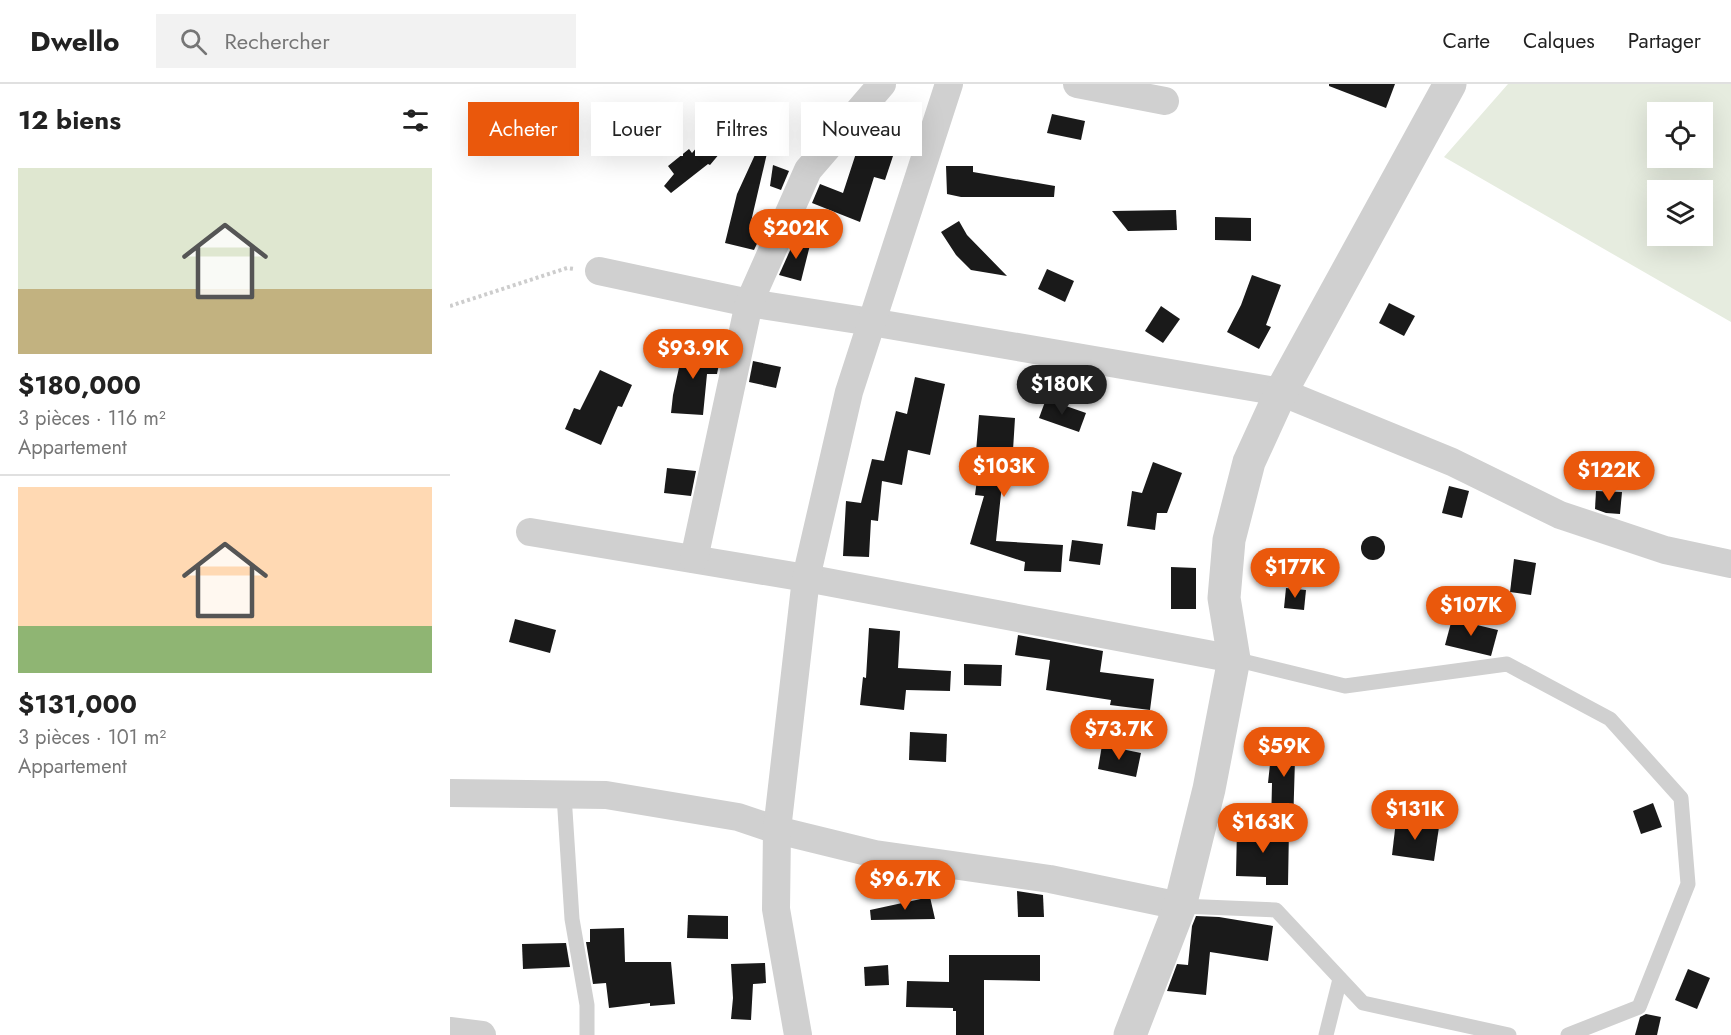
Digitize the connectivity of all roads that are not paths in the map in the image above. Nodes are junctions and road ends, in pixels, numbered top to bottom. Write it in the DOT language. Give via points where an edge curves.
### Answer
graph roads {
  1 [pos="882,84"];
  2 [pos="949,84"];
  3 [pos="1077,84"];
  4 [pos="1450,84"];
  5 [pos="1165,101"];
  6 [pos="599,272"];
  7 [pos="749,303"];
  8 [pos="871,322"];
  9 [pos="1281,392"];
  10 [pos="530,532"];
  11 [pos="694,559"];
  12 [pos="1731,564"];
  13 [pos="806,578"];
  14 [pos="1234,659"];
  15 [pos="450,793"];
  16 [pos="564,795"];
  17 [pos="777,830"];
  18 [pos="1180,906"];
  19 [pos="1340,979"];
  20 [pos="450,1031"];
  21 [pos="482,1035"];
  22 [pos="587,1035"];
  23 [pos="798,1035"];
  24 [pos="1130,1035"];
  25 [pos="1326,1035"];
  26 [pos="1509,1035"];
  27 [pos="1568,1035"];
  1 -- 7 [label="street" via="808,170"];
  2 -- 8 [label="street"];
  3 -- 5 [label="street"];
  4 -- 9 [label="street"];
  6 -- 7 [label="street"];
  7 -- 8 [label="street"];
  7 -- 11 [label="street"];
  8 -- 9 [label="street"];
  8 -- 13 [label="street" via="849,392"];
  9 -- 12 [label="street" via="1452,462 1560,515 1665,550"];
  9 -- 14 [label="street" via="1249,462 1229,540 1224,598"];
  10 -- 11 [label="street"];
  11 -- 13 [label="street"];
  13 -- 14 [label="street"];
  13 -- 17 [label="street"];
  14 -- 18 [label="street" via="1209,789"];
  14 -- 27 [label="lane" via="1345,686 1507,664 1610,719 1681,798 1688,884 1639,1007"];
  15 -- 16 [label="street"];
  16 -- 17 [label="street" via="606,795 738,817"];
  16 -- 22 [label="lane" via="572,919 587,1005"];
  17 -- 18 [label="street" via="875,854 1050,879"];
  17 -- 23 [label="street" via="777,909"];
  18 -- 19 [label="lane" via="1276,910"];
  18 -- 24 [label="street"];
  19 -- 25 [label="lane"];
  19 -- 26 [label="lane" via="1363,1004"];
  20 -- 21 [label="street"];
}
